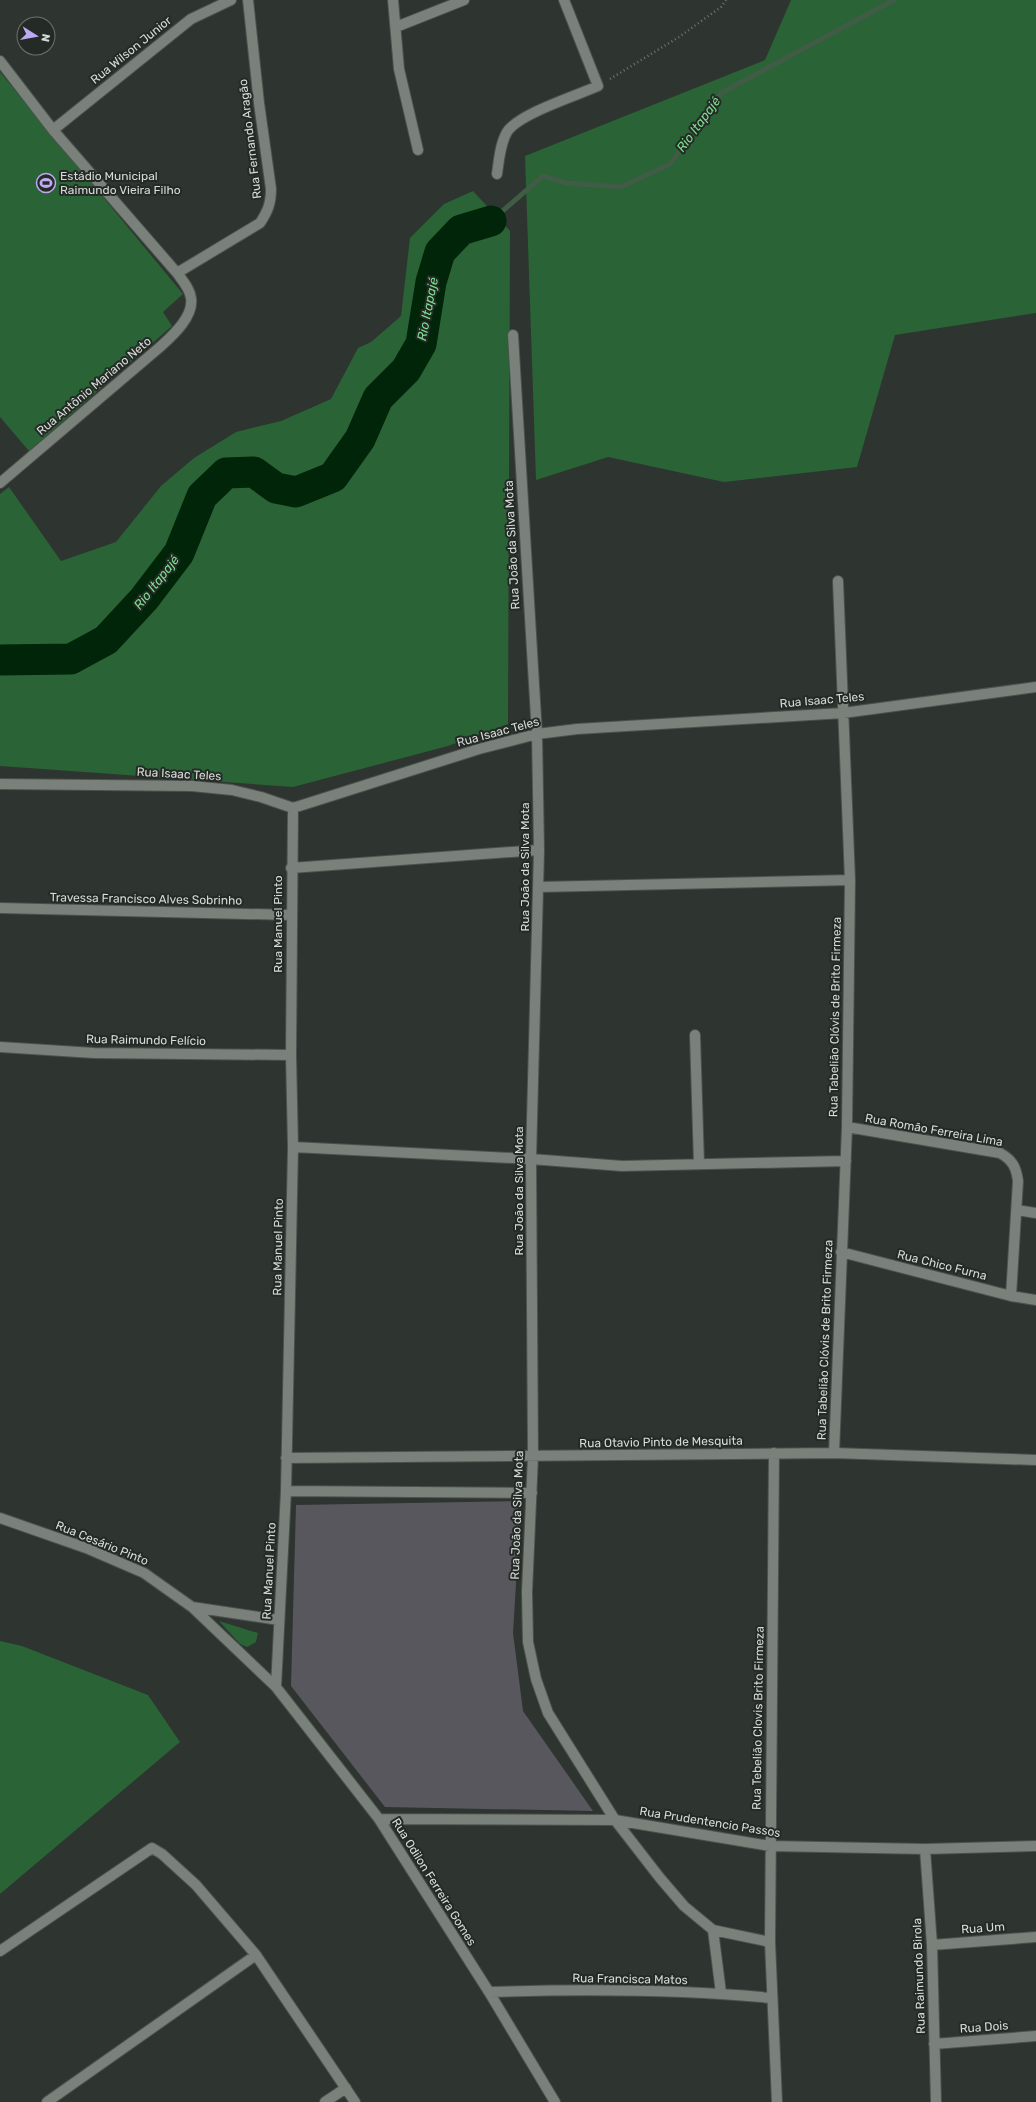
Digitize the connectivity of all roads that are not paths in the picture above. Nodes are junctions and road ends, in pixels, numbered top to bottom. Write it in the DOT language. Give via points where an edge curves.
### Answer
graph roads {
  1 [pos="231,0"];
  2 [pos="248,0"];
  3 [pos="393,0"];
  4 [pos="464,0"];
  5 [pos="564,0"];
  6 [pos="396,27"];
  7 [pos="0,61"];
  8 [pos="53,130"];
  9 [pos="418,150"];
  10 [pos="497,174"];
  11 [pos="177,273"];
  12 [pos="513,335"];
  13 [pos="0,482"];
  14 [pos="838,581"];
  15 [pos="1036,687"];
  16 [pos="843,713"];
  17 [pos="537,734"];
  18 [pos="0,784"];
  19 [pos="293,808"];
  20 [pos="539,850"];
  21 [pos="292,868"];
  22 [pos="850,880"];
  23 [pos="539,887"];
  24 [pos="0,908"];
  25 [pos="292,915"];
  26 [pos="695,1035"];
  27 [pos="0,1047"];
  28 [pos="291,1055"];
  29 [pos="847,1127"];
  30 [pos="293,1148"];
  31 [pos="530,1159"];
  32 [pos="846,1161"];
  33 [pos="698,1164"];
  34 [pos="1017,1210"];
  35 [pos="1036,1213"];
  36 [pos="841,1252"];
  37 [pos="1011,1296"];
  38 [pos="1036,1300"];
  39 [pos="774,1453"];
  40 [pos="834,1453"];
  41 [pos="533,1456"];
  42 [pos="286,1458"];
  43 [pos="1036,1460"];
  44 [pos="286,1491"];
  45 [pos="532,1493"];
  46 [pos="0,1518"];
  47 [pos="192,1607"];
  48 [pos="280,1620"];
  49 [pos="276,1687"];
  50 [pos="379,1819"];
  51 [pos="615,1820"];
  52 [pos="770,1846"];
  53 [pos="1036,1846"];
  54 [pos="926,1848"];
  55 [pos="713,1930"];
  56 [pos="1036,1937"];
  57 [pos="770,1942"];
  58 [pos="932,1945"];
  59 [pos="0,1951"];
  60 [pos="256,1955"];
  61 [pos="489,1992"];
  62 [pos="721,1993"];
  63 [pos="771,1998"];
  64 [pos="1036,2036"];
  65 [pos="934,2044"];
  66 [pos="346,2088"];
  67 [pos="47,2102"];
  68 [pos="324,2102"];
  69 [pos="355,2102"];
  70 [pos="553,2102"];
  71 [pos="777,2102"];
  72 [pos="936,2102"];
  1 -- 8 [label="street, Rua Wilson Junior" via="191,19"];
  2 -- 11 [label="street, Rua Fernando Aragão" via="271,201 268,212 260,223"];
  3 -- 6 [label="street"];
  4 -- 6 [label="street"];
  5 -- 10 [label="street" via="598,86 514,124 504,139"];
  6 -- 9 [label="street" via="401,76"];
  7 -- 8 [label="street"];
  8 -- 11 [label="street"];
  11 -- 13 [label="street, Rua Antônio Mariano Neto" via="192,299 183,321 160,348"];
  12 -- 17 [label="street, Rua João da Silva Mota"];
  14 -- 16 [label="street, Rua Tabelião Clóvis de Brito Firmeza"];
  15 -- 16 [label="street, Rua Isaac Teles"];
  16 -- 17 [label="street, Rua Isaac Teles" via="577,729"];
  16 -- 22 [label="street, Rua Tabelião Clóvis de Brito Firmeza"];
  17 -- 19 [label="street, Rua Isaac Teles" via="479,749"];
  17 -- 20 [label="street, Rua João da Silva Mota"];
  18 -- 19 [label="street, Rua Isaac Teles" via="192,786 232,790"];
  19 -- 21 [label="street, Rua Manuel Pinto"];
  20 -- 21 [label="street"];
  20 -- 23 [label="street, Rua João da Silva Mota"];
  21 -- 25 [label="street, Rua Manuel Pinto"];
  22 -- 23 [label="street"];
  22 -- 29 [label="street, Rua Tabelião Clóvis de Brito Firmeza"];
  23 -- 31 [label="street, Rua João da Silva Mota"];
  24 -- 25 [label="street, Travessa Francisco Alves Sobrinho"];
  25 -- 28 [label="street, Rua Manuel Pinto"];
  26 -- 33 [label="street"];
  27 -- 28 [label="street, Rua Raimundo Felício" via="94,1053"];
  28 -- 30 [label="street, Rua Manuel Pinto"];
  29 -- 32 [label="street, Rua Tabelião Clóvis de Brito Firmeza"];
  29 -- 34 [label="street, Rua Romão Ferreira Lima" via="1000,1153 1009,1158 1016,1167"];
  30 -- 31 [label="street"];
  30 -- 42 [label="street, Rua Manuel Pinto"];
  31 -- 33 [label="street" via="622,1166"];
  31 -- 41 [label="street, Rua João da Silva Mota"];
  32 -- 33 [label="street"];
  32 -- 36 [label="street, Rua Tabelião Clóvis de Brito Firmeza"];
  34 -- 35 [label="street"];
  34 -- 37 [label="street, Rua Romão Ferreira Lima"];
  36 -- 37 [label="street, Rua Chico Furna"];
  36 -- 40 [label="street, Rua Tabelião Clóvis de Brito Firmeza"];
  37 -- 38 [label="street, Rua Chico Furna"];
  39 -- 40 [label="street, Rua Otavio Pinto de Mesquita"];
  39 -- 41 [label="street, Rua Otavio Pinto de Mesquita"];
  39 -- 52 [label="street, Rua Tebelião Clovis Brito Firmeza"];
  40 -- 43 [label="street, Rua Otavio Pinto de Mesquita"];
  41 -- 42 [label="street, Rua Otavio Pinto de Mesquita"];
  41 -- 45 [label="street, Rua João da Silva Mota"];
  42 -- 44 [label="street, Rua Manuel Pinto"];
  44 -- 45 [label="street"];
  44 -- 48 [label="street, Rua Manuel Pinto"];
  45 -- 51 [label="street, Rua João da Silva Mota" via="527,1592 528,1642 536,1679 548,1713"];
  46 -- 47 [label="street, Rua Cesário Pinto" via="86,1548 144,1573"];
  47 -- 48 [label="street"];
  47 -- 49 [label="street, Rua Cesário Pinto"];
  48 -- 49 [label="street, Rua Manuel Pinto"];
  49 -- 50 [label="street, Rua Odilon Ferreira Gomes"];
  50 -- 51 [label="street, Rua Prudentencio Passos"];
  50 -- 61 [label="street, Rua Odilon Ferreira Gomes"];
  51 -- 52 [label="street, Rua Prudentencio Passos"];
  51 -- 55 [label="street, Rua João da Silva Mota" via="684,1906"];
  52 -- 54 [label="street, Rua Prudentencio Passos"];
  52 -- 57 [label="street, Rua Tebelião Clovis Brito Firmeza"];
  53 -- 54 [label="street, Rua Prudentencio Passos"];
  54 -- 58 [label="street, Rua Raimundo Birola"];
  55 -- 57 [label="street, Rua João da Silva Mota"];
  55 -- 62 [label="street"];
  56 -- 58 [label="street, Rua Um"];
  57 -- 63 [label="street, Rua Tebelião Clovis Brito Firmeza"];
  58 -- 65 [label="street, Rua Raimundo Birola"];
  59 -- 60 [label="street" via="152,1848 196,1886"];
  60 -- 66 [label="street"];
  60 -- 67 [label="street"];
  61 -- 62 [label="street, Rua Francisca Matos" via="546,1990"];
  61 -- 70 [label="street, Rua Odilon Ferreira Gomes"];
  62 -- 63 [label="street, Rua Francisca Matos"];
  63 -- 71 [label="street, Rua Tebelião Clovis Brito Firmeza"];
  64 -- 65 [label="street, Rua Dois"];
  65 -- 72 [label="street, Rua Raimundo Birola"];
  66 -- 68 [label="street"];
  66 -- 69 [label="street"];
}
